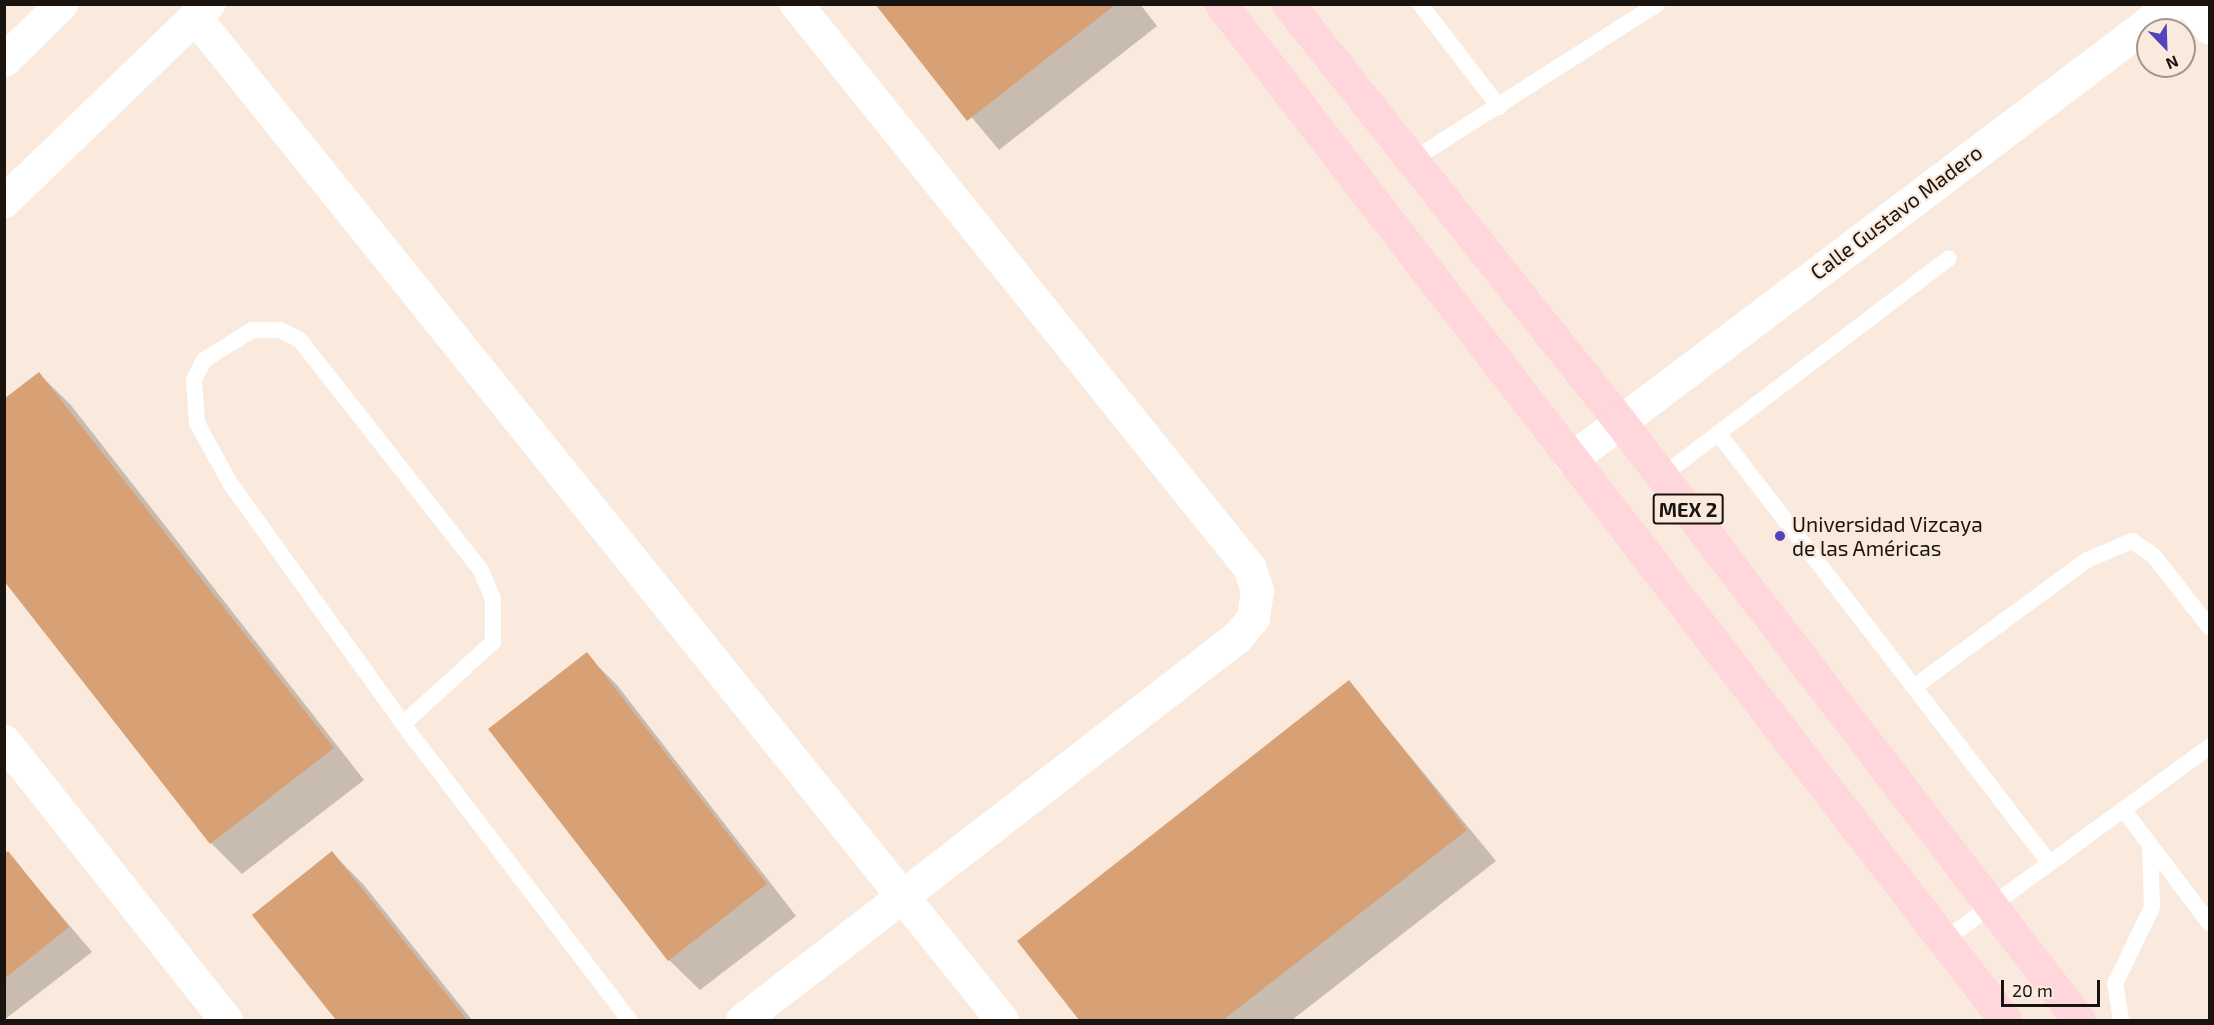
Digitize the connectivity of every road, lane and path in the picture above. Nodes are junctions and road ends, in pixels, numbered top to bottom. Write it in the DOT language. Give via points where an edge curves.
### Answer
graph roads {
  1 [pos="61,4"];
  2 [pos="796,4"];
  3 [pos="1288,4"];
  4 [pos="1420,4"];
  5 [pos="1657,4"];
  6 [pos="2173,4"];
  7 [pos="2192,4"];
  8 [pos="1223,5"];
  9 [pos="202,11"];
  10 [pos="2210,28"];
  11 [pos="4,60"];
  12 [pos="1499,107"];
  13 [pos="1412,160"];
  14 [pos="4,201"];
  15 [pos="1949,258"];
  16 [pos="1618,419"];
  17 [pos="1719,433"];
  18 [pos="1571,459"];
  19 [pos="1662,476"];
  20 [pos="2210,628"];
  21 [pos="1914,687"];
  22 [pos="404,724"];
  23 [pos="4,741"];
  24 [pos="2210,746"];
  25 [pos="2123,809"];
  26 [pos="2150,845"];
  27 [pos="2048,861"];
  28 [pos="902,893"];
  29 [pos="1990,904"];
  30 [pos="2210,924"];
  31 [pos="1943,941"];
  32 [pos="226,1020"];
  33 [pos="628,1020"];
  34 [pos="742,1020"];
  35 [pos="1002,1020"];
  36 [pos="2005,1020"];
  37 [pos="2079,1020"];
  38 [pos="2121,1020"];
  1 -- 11 [label="street"];
  2 -- 28 [label="street" via="1249,567 1257,590 1253,618 1237,638"];
  3 -- 13 [label="main road, MEX 2"];
  4 -- 12 [label="lane"];
  5 -- 12 [label="lane"];
  6 -- 16 [label="street, Calle Gustavo Madero"];
  7 -- 10 [label="street"];
  8 -- 18 [label="main road, MEX 2"];
  9 -- 14 [label="street"];
  9 -- 28 [label="street"];
  12 -- 13 [label="lane"];
  13 -- 16 [label="main road, MEX 2"];
  15 -- 17 [label="lane"];
  16 -- 18 [label="street, Calle Gustavo Madero"];
  16 -- 19 [label="main road, MEX 2"];
  17 -- 19 [label="lane"];
  17 -- 21 [label="lane"];
  18 -- 31 [label="main road, MEX 2"];
  19 -- 29 [label="main road, MEX 2"];
  20 -- 21 [label="lane" via="2154,556 2132,541 2087,560"];
  21 -- 27 [label="lane"];
  22 -- 22 [label="lane" via="493,642 492,598 480,569 300,340 280,330 252,330 204,360 194,380 197,423 230,483"];
  22 -- 33 [label="lane"];
  23 -- 32 [label="street"];
  24 -- 25 [label="lane"];
  25 -- 26 [label="lane"];
  25 -- 27 [label="lane"];
  26 -- 30 [label="lane"];
  26 -- 38 [label="lane" via="2152,907 2115,984"];
  27 -- 29 [label="lane"];
  28 -- 34 [label="street"];
  28 -- 35 [label="street"];
  29 -- 31 [label="lane"];
  29 -- 37 [label="main road, MEX 2"];
  31 -- 36 [label="main road, MEX 2"];
}
